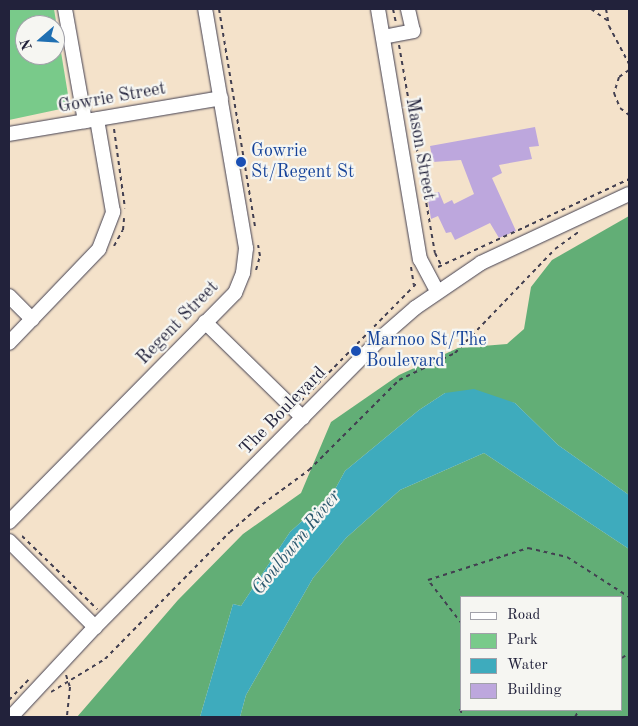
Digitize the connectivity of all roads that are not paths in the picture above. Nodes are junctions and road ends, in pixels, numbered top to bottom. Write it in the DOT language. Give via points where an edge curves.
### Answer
graph roads {
  1 [pos="66,9"];
  2 [pos="205,9"];
  3 [pos="378,9"];
  4 [pos="408,9"];
  5 [pos="382,37"];
  6 [pos="221,98"];
  7 [pos="91,120"];
  8 [pos="9,134"];
  9 [pos="629,194"];
  10 [pos="437,291"];
  11 [pos="9,296"];
  12 [pos="32,319"];
  13 [pos="205,322"];
  14 [pos="9,343"];
  15 [pos="303,418"];
  16 [pos="11,531"];
  17 [pos="95,627"];
  18 [pos="11,717"];
  1 -- 7 [label="street"];
  2 -- 6 [label="street, Regent Street"];
  3 -- 5 [label="street, Mason Street"];
  4 -- 5 [label="street" via="413,31"];
  5 -- 10 [label="street, Mason Street" via="420,259"];
  6 -- 7 [label="street, Gowrie Street"];
  6 -- 13 [label="street, Regent Street" via="246,248 243,273 235,293"];
  7 -- 8 [label="street, Gowrie Street"];
  7 -- 12 [label="street" via="113,212 100,249"];
  9 -- 10 [label="street, The Boulevard" via="481,263"];
  10 -- 15 [label="street, The Boulevard" via="383,336"];
  11 -- 12 [label="street"];
  12 -- 14 [label="street"];
  13 -- 15 [label="street"];
  13 -- 16 [label="street, Regent Street"];
  15 -- 17 [label="street, The Boulevard"];
  16 -- 17 [label="street"];
  17 -- 18 [label="street, The Boulevard"];
}
